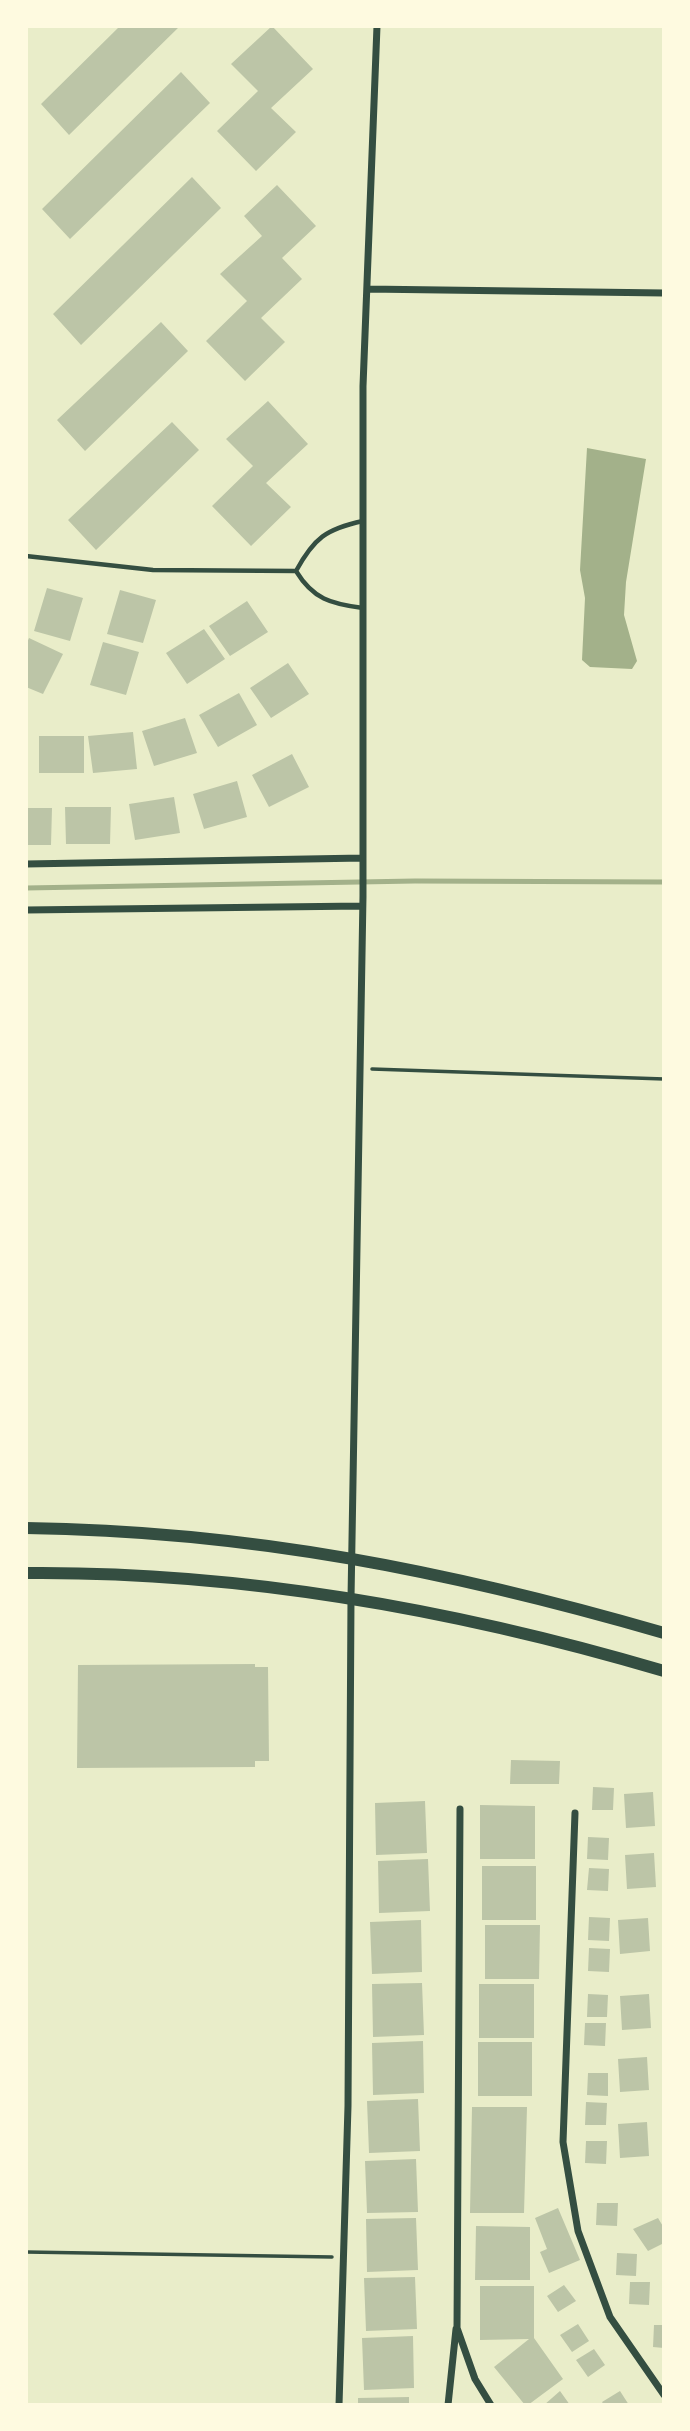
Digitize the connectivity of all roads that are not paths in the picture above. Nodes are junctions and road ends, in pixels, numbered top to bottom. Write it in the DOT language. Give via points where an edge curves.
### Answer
graph roads {
  1 [pos="377,26"];
  2 [pos="367,289"];
  3 [pos="664,293"];
  4 [pos="363,521"];
  5 [pos="26,556"];
  6 [pos="296,571"];
  7 [pos="363,608"];
  8 [pos="363,858"];
  9 [pos="26,864"];
  10 [pos="362,906"];
  11 [pos="26,910"];
  12 [pos="26,1528"];
  13 [pos="352,1557"];
  14 [pos="26,1573"];
  15 [pos="351,1598"];
  16 [pos="664,1633"];
  17 [pos="664,1671"];
  18 [pos="460,1809"];
  19 [pos="575,1813"];
  20 [pos="457,2328"];
  21 [pos="664,2395"];
  22 [pos="340,2405"];
  23 [pos="448,2405"];
  24 [pos="491,2405"];
  1 -- 2 [label="street"];
  2 -- 3 [label="street"];
  2 -- 4 [label="street"];
  4 -- 6 [label="lane" via="335,527 323,535 307,550"];
  4 -- 7 [label="street"];
  5 -- 6 [label="lane" via="153,570"];
  6 -- 7 [label="lane" via="321,600"];
  7 -- 8 [label="street"];
  8 -- 9 [label="street"];
  8 -- 10 [label="street"];
  10 -- 11 [label="street"];
  10 -- 13 [label="street"];
  12 -- 13 [label="main road" via="193,1536"];
  13 -- 15 [label="street"];
  13 -- 16 [label="main road" via="482,1584"];
  14 -- 15 [label="main road" via="177,1578"];
  15 -- 17 [label="main road" via="531,1635"];
  15 -- 22 [label="street" via="348,2106"];
  18 -- 20 [label="street"];
  19 -- 21 [label="street" via="563,2142 578,2231 611,2317"];
  20 -- 23 [label="street"];
  20 -- 24 [label="street" via="475,2379"];
}
